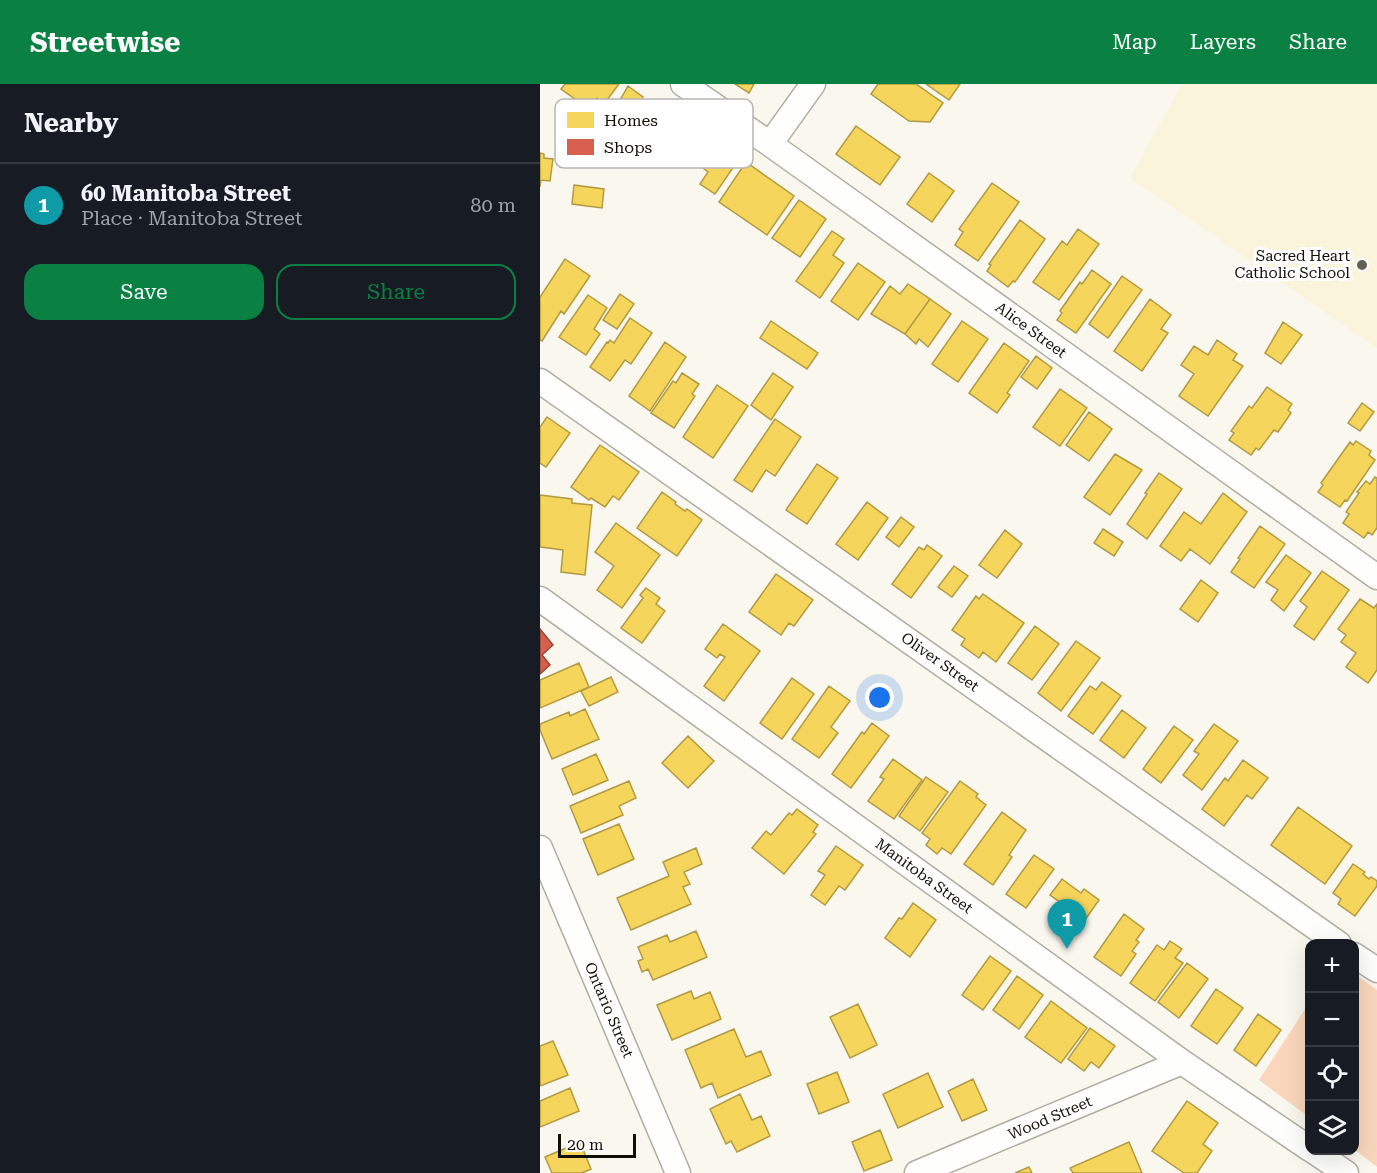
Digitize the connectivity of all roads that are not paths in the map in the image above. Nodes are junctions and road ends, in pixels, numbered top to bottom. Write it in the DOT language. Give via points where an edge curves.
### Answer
graph roads {
  1 [pos="683,84"];
  2 [pos="813,84"];
  3 [pos="705,99"];
  4 [pos="753,132"];
  5 [pos="770,144"];
  6 [pos="540,381"];
  7 [pos="1377,577"];
  8 [pos="540,599"];
  9 [pos="540,848"];
  10 [pos="1332,939"];
  11 [pos="1359,957"];
  12 [pos="1377,970"];
  13 [pos="1182,1062"];
  14 [pos="1305,1146"];
  15 [pos="1319,1155"];
  16 [pos="678,1173"];
  17 [pos="917,1173"];
  18 [pos="1346,1173"];
  1 -- 3 [label="street, Alice Street"];
  2 -- 5 [label="street"];
  4 -- 5 [label="street, Alice Street"];
  5 -- 7 [label="street, Alice Street"];
  6 -- 10 [label="street, Oliver Street"];
  8 -- 13 [label="street, Manitoba Street"];
  9 -- 16 [label="street, Ontario Street"];
  11 -- 12 [label="street"];
  13 -- 14 [label="street, Manitoba Street"];
  13 -- 17 [label="street, Wood Street"];
  15 -- 18 [label="street, Manitoba Street"];
}
